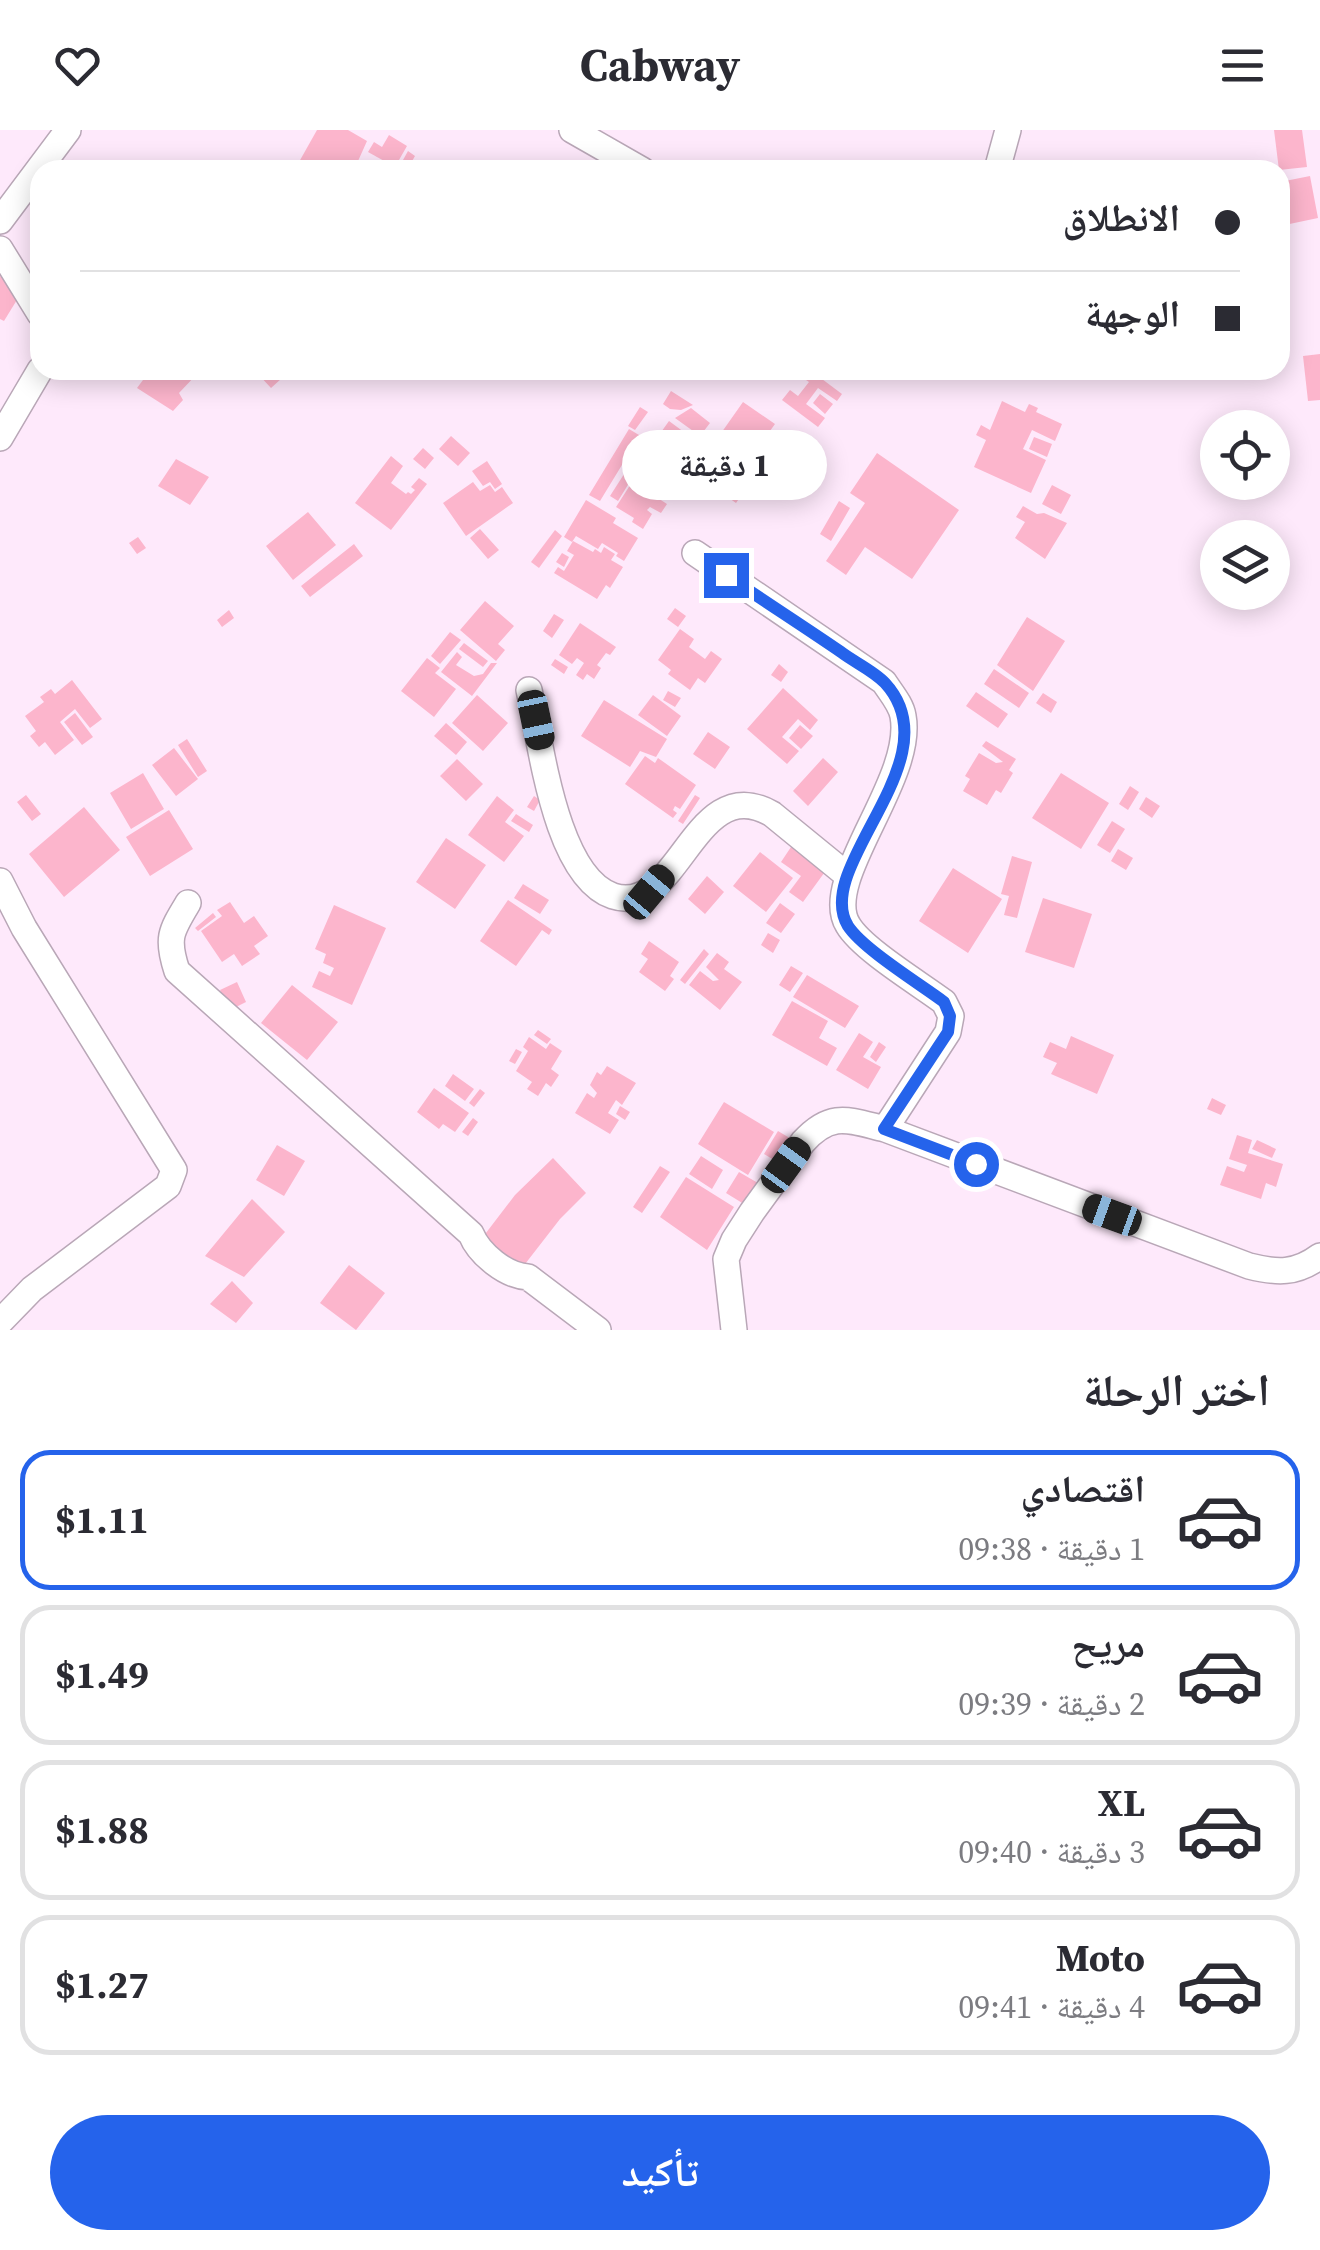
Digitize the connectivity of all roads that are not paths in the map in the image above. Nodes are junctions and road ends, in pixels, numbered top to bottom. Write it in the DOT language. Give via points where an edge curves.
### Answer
graph roads {
  1 [pos="68,130"];
  2 [pos="572,130"];
  3 [pos="1008,130"];
  4 [pos="46,160"];
  5 [pos="624,160"];
  6 [pos="1000,160"];
  7 [pos="30,181"];
  8 [pos="0,222"];
  9 [pos="0,249"];
  10 [pos="30,298"];
  11 [pos="34,380"];
  12 [pos="0,438"];
  13 [pos="695,553"];
  14 [pos="529,690"];
  15 [pos="848,876"];
  16 [pos="0,881"];
  17 [pos="188,903"];
  18 [pos="884,1129"];
  19 [pos="1320,1256"];
  20 [pos="0,1322"];
  21 [pos="598,1330"];
  22 [pos="734,1330"];
  1 -- 4 [label="street"];
  2 -- 5 [label="street"];
  3 -- 6 [label="street"];
  7 -- 8 [label="street"];
  9 -- 10 [label="street"];
  11 -- 12 [label="street"];
  13 -- 15 [label="street" via="884,682 902,711 898,769"];
  14 -- 15 [label="street" via="576,866 606,893 628,899 649,892 715,815 738,806 772,814"];
  15 -- 18 [label="street" via="847,924 944,1002 950,1016 948,1032"];
  16 -- 20 [label="street" via="174,1176"];
  17 -- 21 [label="street" via="170,932 177,971 471,1234 476,1246"];
  18 -- 19 [label="street" via="1249,1266 1286,1272"];
  18 -- 22 [label="street" via="835,1119 803,1142 726,1259"];
}
